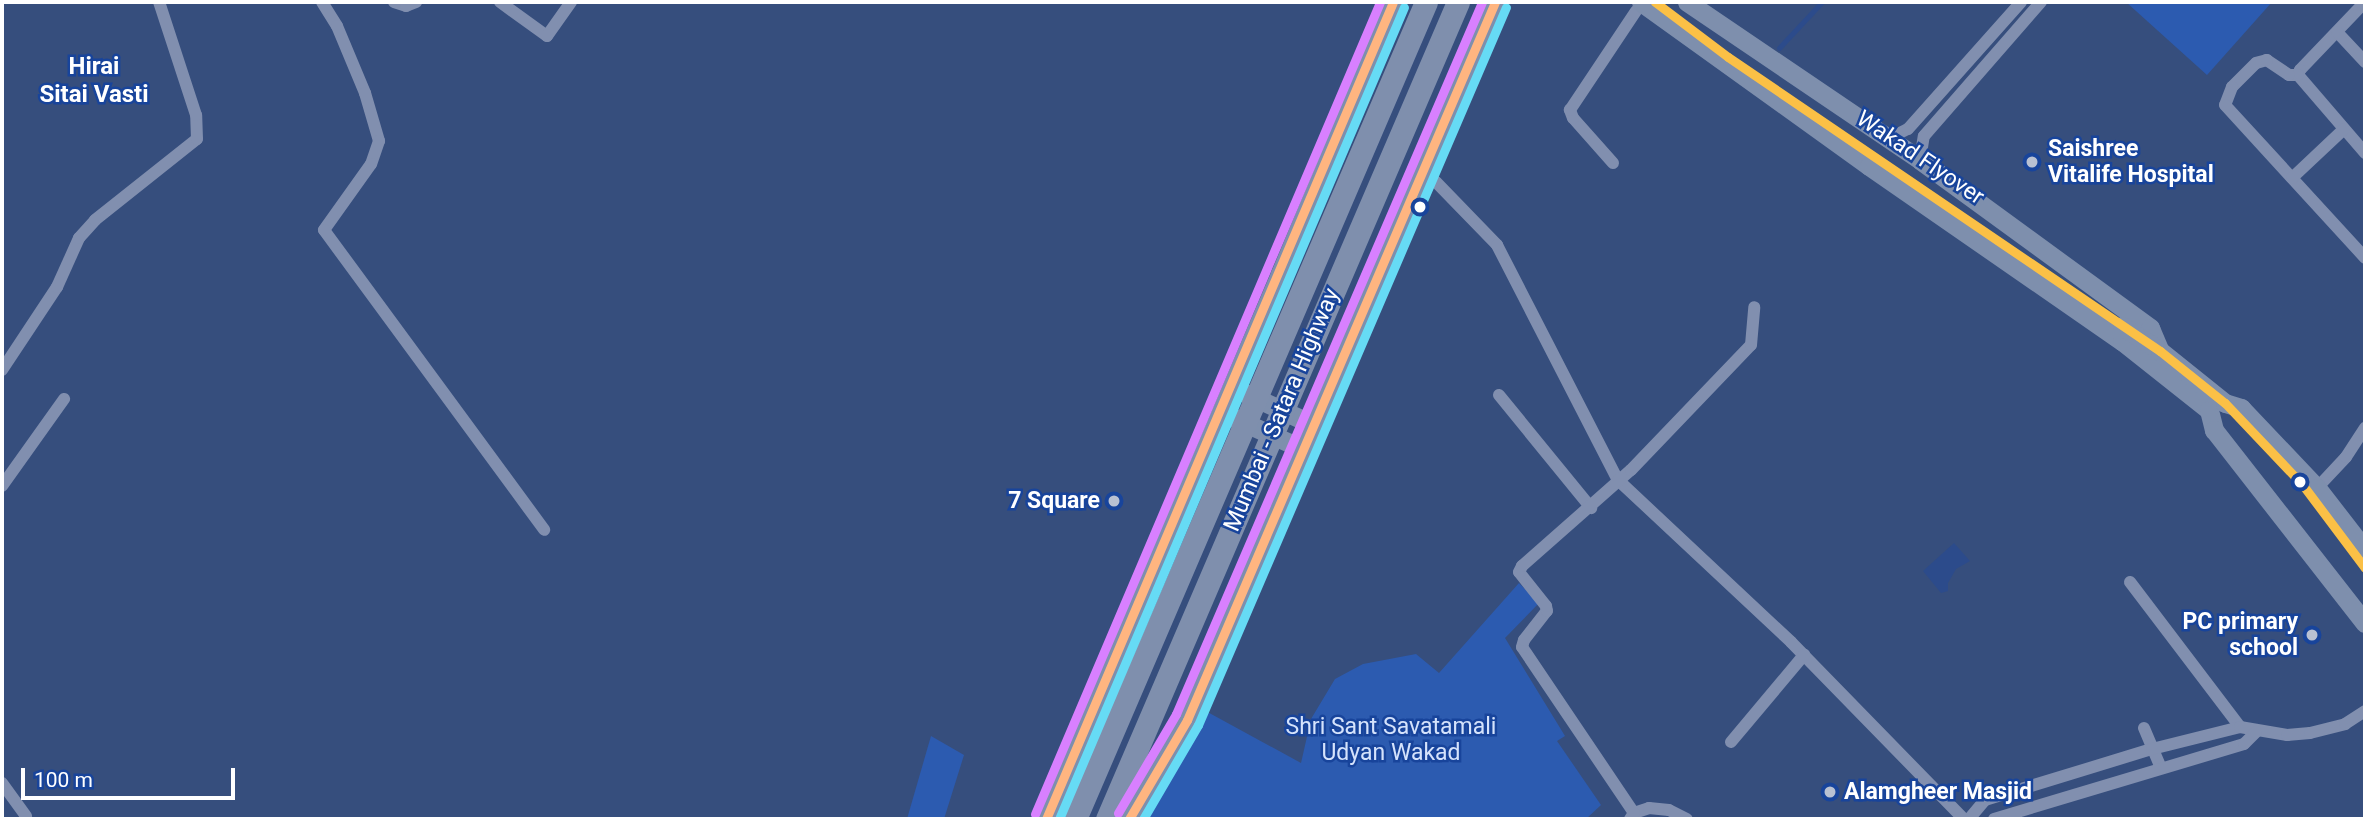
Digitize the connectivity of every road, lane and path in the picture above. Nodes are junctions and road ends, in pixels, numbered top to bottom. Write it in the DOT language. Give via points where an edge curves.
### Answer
graph roads {
  1 [pos="159,2"];
  2 [pos="322,2"];
  3 [pos="394,2"];
  4 [pos="416,2"];
  5 [pos="500,2"];
  6 [pos="571,2"];
  7 [pos="1393,2"];
  8 [pos="1426,2"];
  9 [pos="1458,2"];
  10 [pos="1495,2"];
  11 [pos="1655,2"];
  12 [pos="1687,2"];
  13 [pos="2021,2"];
  14 [pos="2041,2"];
  15 [pos="2365,2"];
  16 [pos="1634,5"];
  17 [pos="1707,17"];
  18 [pos="2337,32"];
  19 [pos="1686,50"];
  20 [pos="2365,62"];
  21 [pos="2298,75"];
  22 [pos="2344,129"];
  23 [pos="1888,139"];
  24 [pos="2365,153"];
  25 [pos="1920,160"];
  26 [pos="1613,163"];
  27 [pos="1422,172"];
  28 [pos="2292,178"];
  29 [pos="2365,258"];
  30 [pos="1754,307"];
  31 [pos="2125,336"];
  32 [pos="2156,358"];
  33 [pos="2,370"];
  34 [pos="1232,387"];
  35 [pos="1499,395"];
  36 [pos="64,400"];
  37 [pos="1221,412"];
  38 [pos="1314,425"];
  39 [pos="2365,428"];
  40 [pos="1303,449"];
  41 [pos="1618,480"];
  42 [pos="2,486"];
  43 [pos="2317,488"];
  44 [pos="1591,508"];
  45 [pos="544,530"];
  46 [pos="2365,550"];
  47 [pos="2130,582"];
  48 [pos="2365,623"];
  49 [pos="1804,655"];
  50 [pos="2365,711"];
  51 [pos="2240,727"];
  52 [pos="2144,728"];
  53 [pos="2256,732"];
  54 [pos="1731,742"];
  55 [pos="2152,749"];
  56 [pos="2161,768"];
  57 [pos="2,783"];
  58 [pos="26,816"];
  59 [pos="1632,816"];
  60 [pos="1046,819"];
  61 [pos="1075,819"];
  62 [pos="1107,819"];
  63 [pos="1129,819"];
  64 [pos="1687,819"];
  65 [pos="1967,819"];
  66 [pos="1994,819"];
  1 -- 33 [label="street" via="196,115 197,139 95,220 79,238 57,287"];
  2 -- 45 [label="street" via="365,93 379,141 371,164 324,230"];
  3 -- 4 [label="street" via="406,6"];
  5 -- 6 [label="street" via="547,36"];
  7 -- 34 [label="main road"];
  8 -- 61 [label="highway, Mumbai - Satara Highway"];
  9 -- 62 [label="highway, Mumbai - Satara Highway"];
  10 -- 27 [label="main road"];
  11 -- 31 [label="main road, Wakad Flyover"];
  12 -- 17 [label="main road"];
  13 -- 23 [label="street" via="1908,130"];
  14 -- 25 [label="street" via="1924,136"];
  15 -- 18 [label="street"];
  16 -- 19 [label="main road"];
  16 -- 26 [label="street" via="1570,110"];
  16 -- 31 [label="main road, Wakad Flyover"];
  17 -- 19 [label="main road"];
  17 -- 23 [label="main road"];
  18 -- 20 [label="street"];
  18 -- 21 [label="street"];
  19 -- 32 [label="main road" via="2129,359"];
  21 -- 22 [label="street"];
  21 -- 28 [label="street" via="2288,75 2267,60 2256,63 2225,105"];
  22 -- 24 [label="street"];
  22 -- 28 [label="street"];
  23 -- 25 [label="main road"];
  25 -- 32 [label="main road" via="2150,328"];
  27 -- 38 [label="main road"];
  27 -- 41 [label="street" via="1497,245"];
  28 -- 29 [label="street"];
  30 -- 41 [label="street" via="1751,345"];
  31 -- 32 [label="main road, Wakad Flyover"];
  32 -- 43 [label="main road" via="2225,403 2241,408"];
  32 -- 48 [label="main road" via="2209,410 2214,430"];
  34 -- 37 [label="main road"];
  34 -- 38 [label="main road"];
  35 -- 44 [label="street"];
  36 -- 42 [label="street"];
  37 -- 40 [label="main road"];
  37 -- 60 [label="main road"];
  38 -- 40 [label="main road"];
  39 -- 43 [label="street"];
  40 -- 63 [label="main road" via="1187,720"];
  41 -- 44 [label="street"];
  41 -- 49 [label="street"];
  43 -- 46 [label="main road"];
  44 -- 59 [label="street" via="1519,572 1546,606 1522,647"];
  47 -- 51 [label="street"];
  49 -- 54 [label="street"];
  49 -- 65 [label="street"];
  50 -- 53 [label="street" via="2345,724 2310,733"];
  51 -- 53 [label="street"];
  51 -- 55 [label="street"];
  52 -- 55 [label="street"];
  53 -- 56 [label="street" via="2244,744"];
  55 -- 56 [label="street"];
  55 -- 65 [label="street" via="1985,800"];
  56 -- 66 [label="street"];
  57 -- 58 [label="street"];
  59 -- 64 [label="street" via="1649,808 1669,810"];
}
